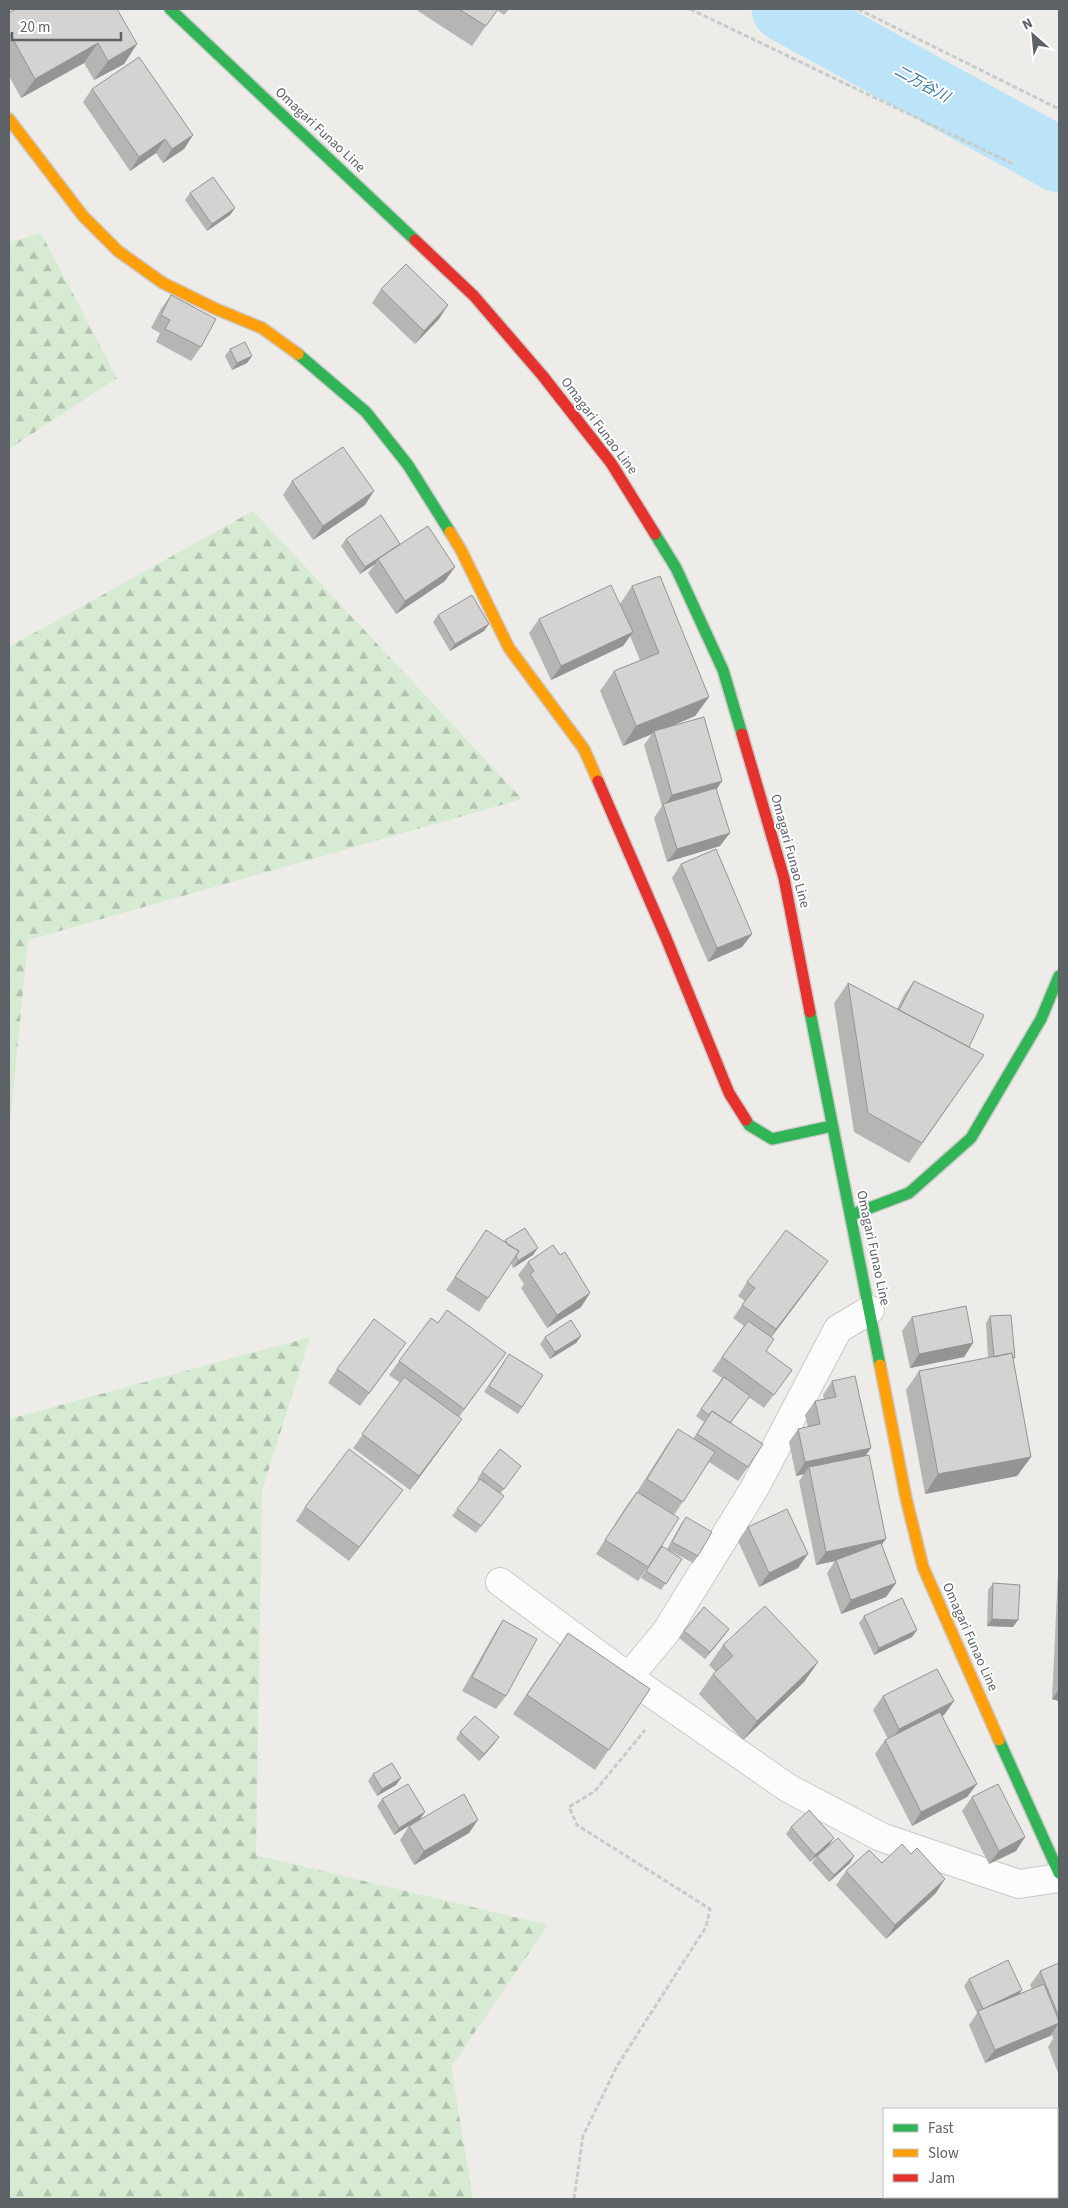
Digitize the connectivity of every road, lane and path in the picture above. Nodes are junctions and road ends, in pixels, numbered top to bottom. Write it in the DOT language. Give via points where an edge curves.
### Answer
graph roads {
  1 [pos="170,9"];
  2 [pos="690,9"];
  3 [pos="858,9"];
  4 [pos="1059,109"];
  5 [pos="9,119"];
  6 [pos="1013,164"];
  7 [pos="1059,976"];
  8 [pos="832,1126"];
  9 [pos="851,1215"];
  10 [pos="870,1310"];
  11 [pos="500,1582"];
  12 [pos="631,1679"];
  13 [pos="666,1704"];
  14 [pos="1059,1873"];
  15 [pos="1059,1878"];
  16 [pos="574,2199"];
  1 -- 8 [label="main road, Omagari Funao Line" via="474,296 611,463 676,568 723,670 784,878"];
  2 -- 6 [label="path"];
  3 -- 4 [label="path"];
  5 -- 8 [label="main road" via="83,216 118,251 163,283 262,328 302,357 366,412 408,465 461,550 509,648 584,749 729,1093 749,1125 772,1139"];
  7 -- 9 [label="main road" via="1041,1018 971,1138 909,1192"];
  8 -- 9 [label="main road, Omagari Funao Line"];
  9 -- 10 [label="main road, Omagari Funao Line"];
  10 -- 12 [label="street" via="838,1329 754,1489 666,1632 636,1668"];
  10 -- 14 [label="main road, Omagari Funao Line" via="906,1498 923,1567"];
  11 -- 12 [label="street"];
  12 -- 13 [label="street"];
  13 -- 15 [label="street" via="788,1788 881,1837 1019,1884"];
  13 -- 16 [label="path" via="595,1791 569,1807 577,1825 710,1909 706,1927 616,2066 583,2136"];
}
